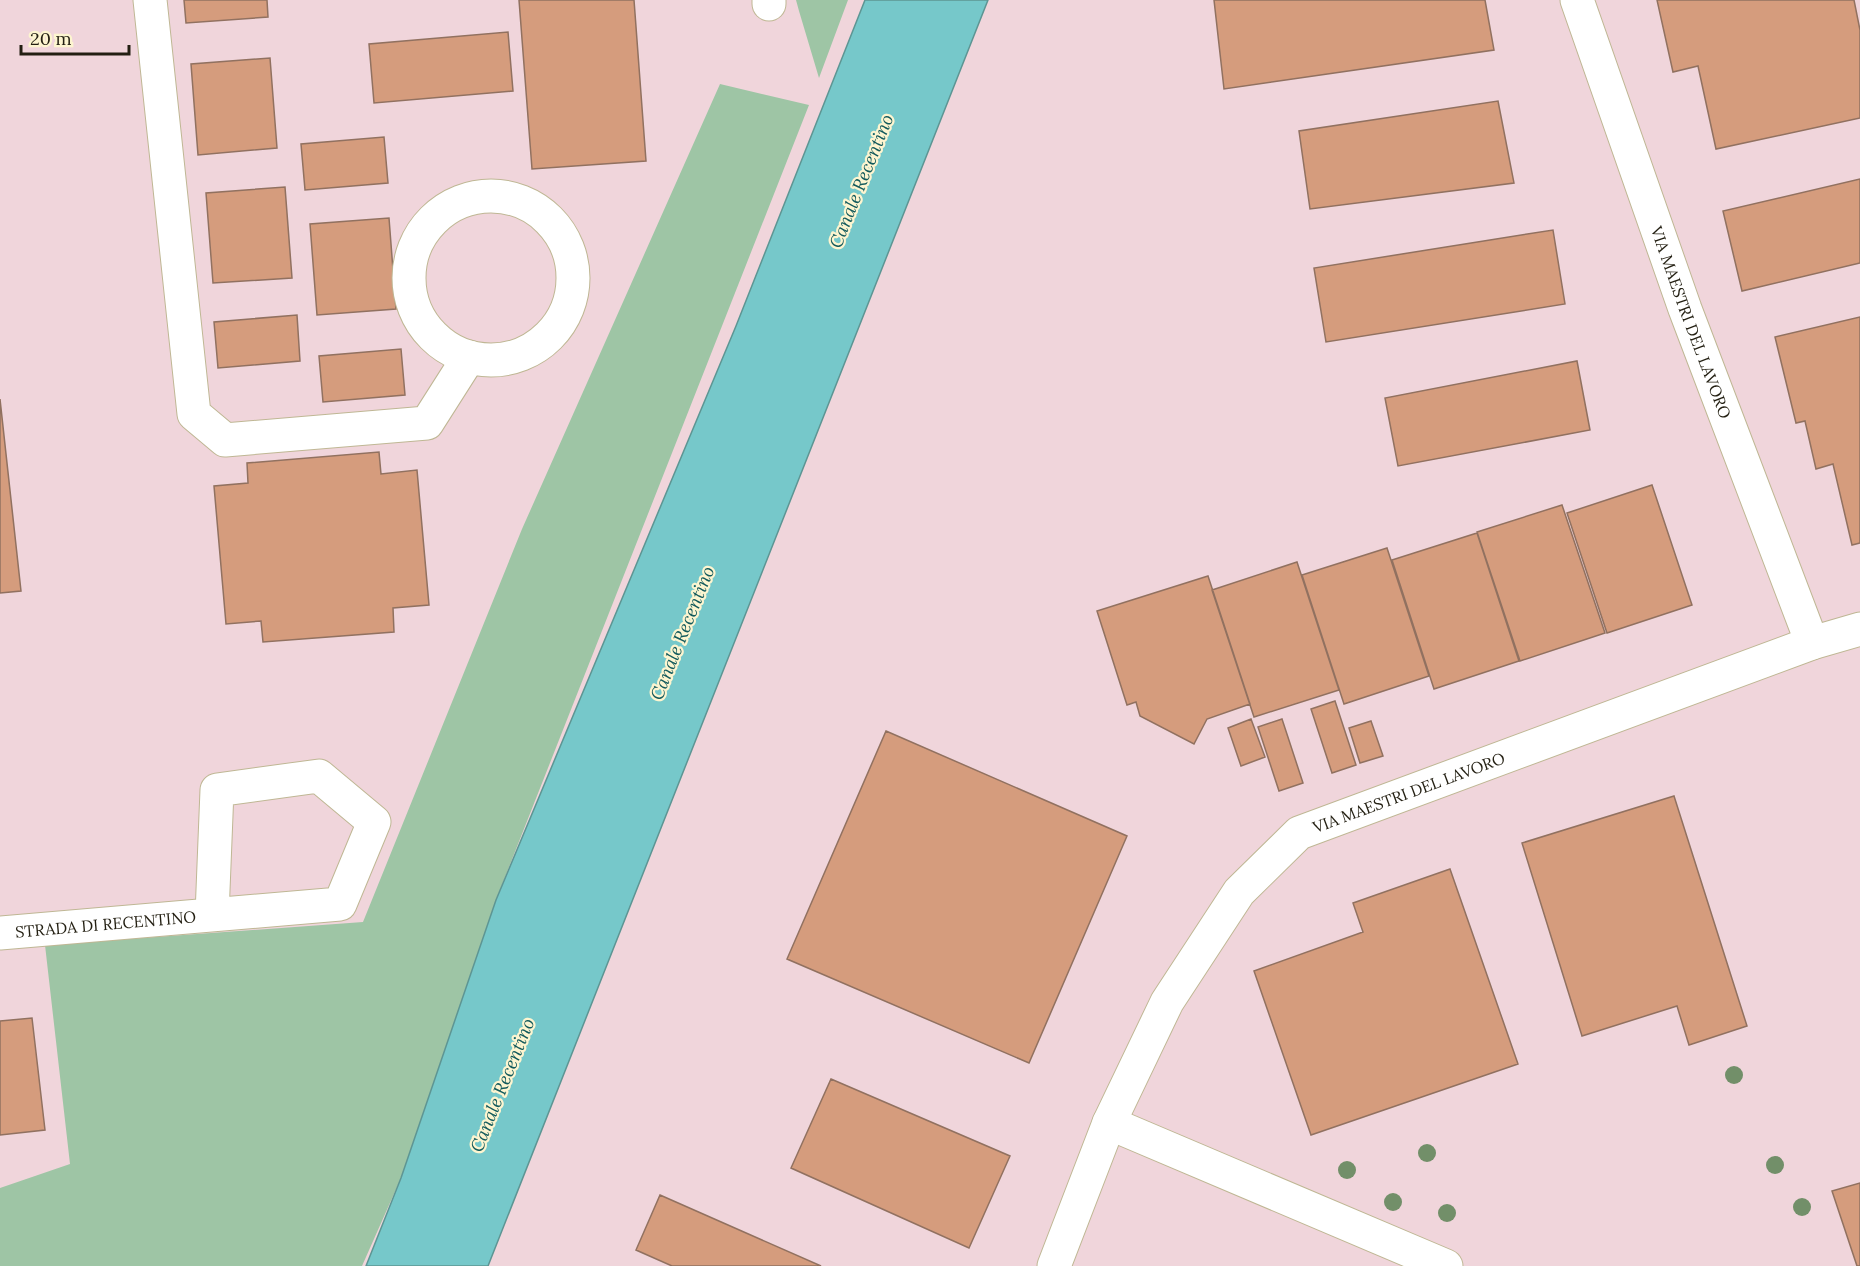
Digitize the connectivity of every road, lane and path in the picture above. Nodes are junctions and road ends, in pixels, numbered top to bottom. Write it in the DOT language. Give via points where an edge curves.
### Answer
graph roads {
  1 [pos="150,0"];
  2 [pos="1577,0"];
  3 [pos="469,357"];
  4 [pos="1860,629"];
  5 [pos="1812,643"];
  6 [pos="212,915"];
  7 [pos="0,933"];
  8 [pos="1109,1123"];
  9 [pos="1054,1266"];
  10 [pos="1446,1266"];
  1 -- 3 [label="street" via="194,414 225,441 427,423"];
  2 -- 5 [label="street, VIA MAESTRI DEL LAVORO" via="1685,309"];
  3 -- 3 [label="street" via="444,346 424,326 412,302 411,266 415,248 429,224 450,207 476,198 503,197 528,205 550,221 566,243 573,268 572,296 562,320 544,341 521,355 495,360"];
  4 -- 5 [label="street, VIA MAESTRI DEL LAVORO"];
  5 -- 8 [label="street, VIA MAESTRI DEL LAVORO" via="1299,833 1239,892 1193,962 1167,1002"];
  6 -- 6 [label="street, STRADA DI RECENTINO" via="340,904 374,822 319,776 217,790"];
  6 -- 7 [label="street, STRADA DI RECENTINO"];
  8 -- 9 [label="street, VIA MAESTRI DEL LAVORO"];
  8 -- 10 [label="street"];
}
